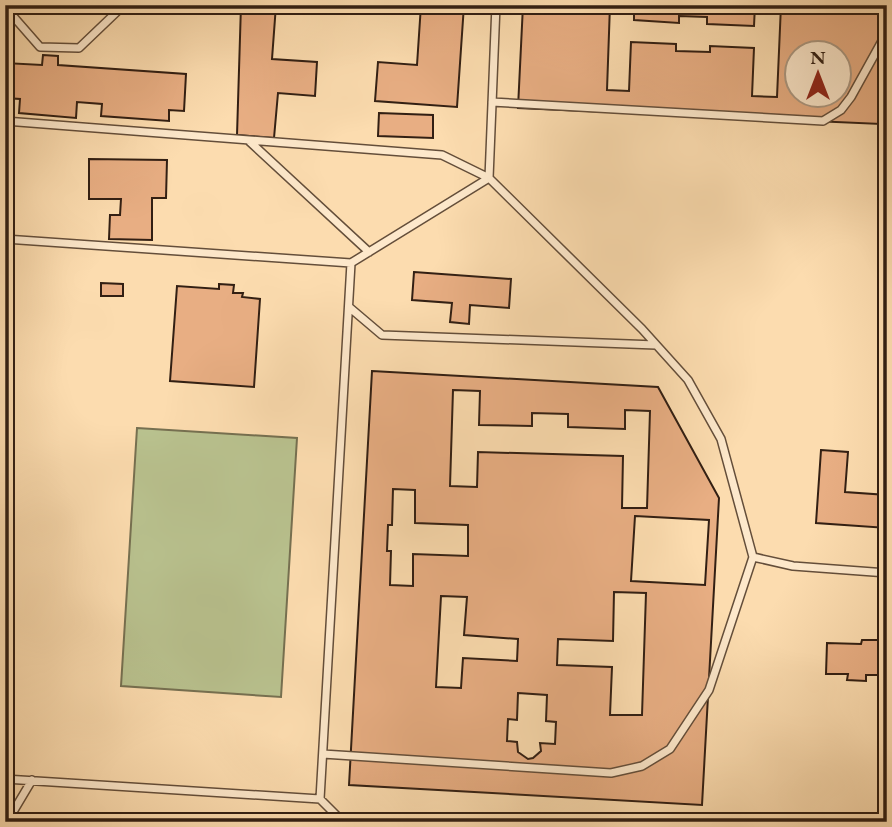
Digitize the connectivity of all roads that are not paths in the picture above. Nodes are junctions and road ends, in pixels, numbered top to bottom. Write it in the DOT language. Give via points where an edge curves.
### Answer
graph roads {
  1 [pos="124,5"];
  2 [pos="496,5"];
  3 [pos="5,7"];
  4 [pos="887,32"];
  5 [pos="492,102"];
  6 [pos="5,121"];
  7 [pos="249,140"];
  8 [pos="489,178"];
  9 [pos="5,239"];
  10 [pos="369,252"];
  11 [pos="351,263"];
  12 [pos="349,307"];
  13 [pos="656,345"];
  14 [pos="753,557"];
  15 [pos="887,573"];
  16 [pos="323,754"];
  17 [pos="5,779"];
  18 [pos="32,780"];
  19 [pos="320,799"];
  20 [pos="7,822"];
  21 [pos="343,822"];
  1 -- 3 [label="lane" via="79,48 40,47"];
  2 -- 5 [label="lane"];
  4 -- 5 [label="lane" via="851,97 823,121"];
  5 -- 8 [label="lane"];
  6 -- 7 [label="lane"];
  7 -- 8 [label="lane" via="442,155"];
  7 -- 10 [label="lane"];
  8 -- 10 [label="lane"];
  8 -- 13 [label="lane"];
  9 -- 11 [label="lane"];
  10 -- 11 [label="lane"];
  11 -- 12 [label="lane"];
  12 -- 13 [label="lane" via="382,335"];
  12 -- 16 [label="lane"];
  13 -- 14 [label="lane" via="688,380 721,439"];
  14 -- 15 [label="lane" via="793,566"];
  14 -- 16 [label="lane" via="709,690 670,749 642,766 611,773"];
  16 -- 19 [label="lane"];
  17 -- 18 [label="lane"];
  18 -- 19 [label="lane"];
  18 -- 20 [label="lane"];
  19 -- 21 [label="lane"];
}
